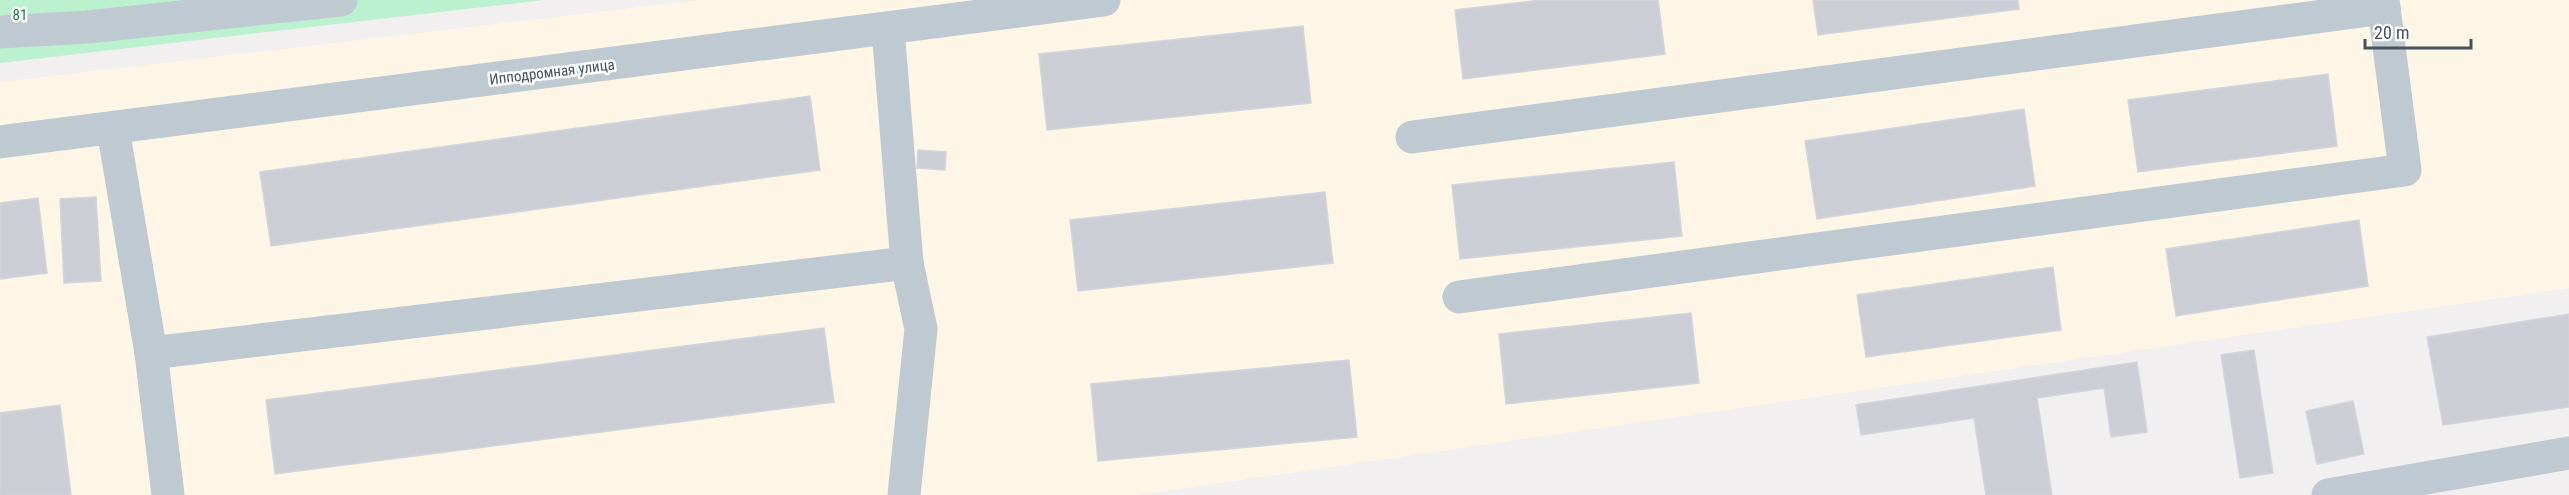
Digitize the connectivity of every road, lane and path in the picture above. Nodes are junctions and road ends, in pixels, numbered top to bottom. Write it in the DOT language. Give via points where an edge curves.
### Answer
graph roads {
  1 [pos="341,0"];
  2 [pos="1104,0"];
  3 [pos="2383,4"];
  4 [pos="85,13"];
  5 [pos="888,29"];
  6 [pos="0,32"];
  7 [pos="113,129"];
  8 [pos="1412,137"];
  9 [pos="0,142"];
  10 [pos="907,263"];
  11 [pos="1459,297"];
  12 [pos="151,353"];
  13 [pos="2569,453"];
  14 [pos="168,495"];
  15 [pos="904,495"];
  16 [pos="2328,495"];
  1 -- 4 [label="street"];
  2 -- 5 [label="street, Ипподромная улица"];
  3 -- 8 [label="street"];
  3 -- 11 [label="street" via="2405,170"];
  4 -- 6 [label="street"];
  5 -- 7 [label="street, Ипподромная улица"];
  5 -- 10 [label="street"];
  7 -- 9 [label="street, Ипподромная улица"];
  7 -- 12 [label="street"];
  10 -- 12 [label="street"];
  10 -- 15 [label="street" via="921,328"];
  12 -- 14 [label="street"];
  13 -- 16 [label="street"];
}
